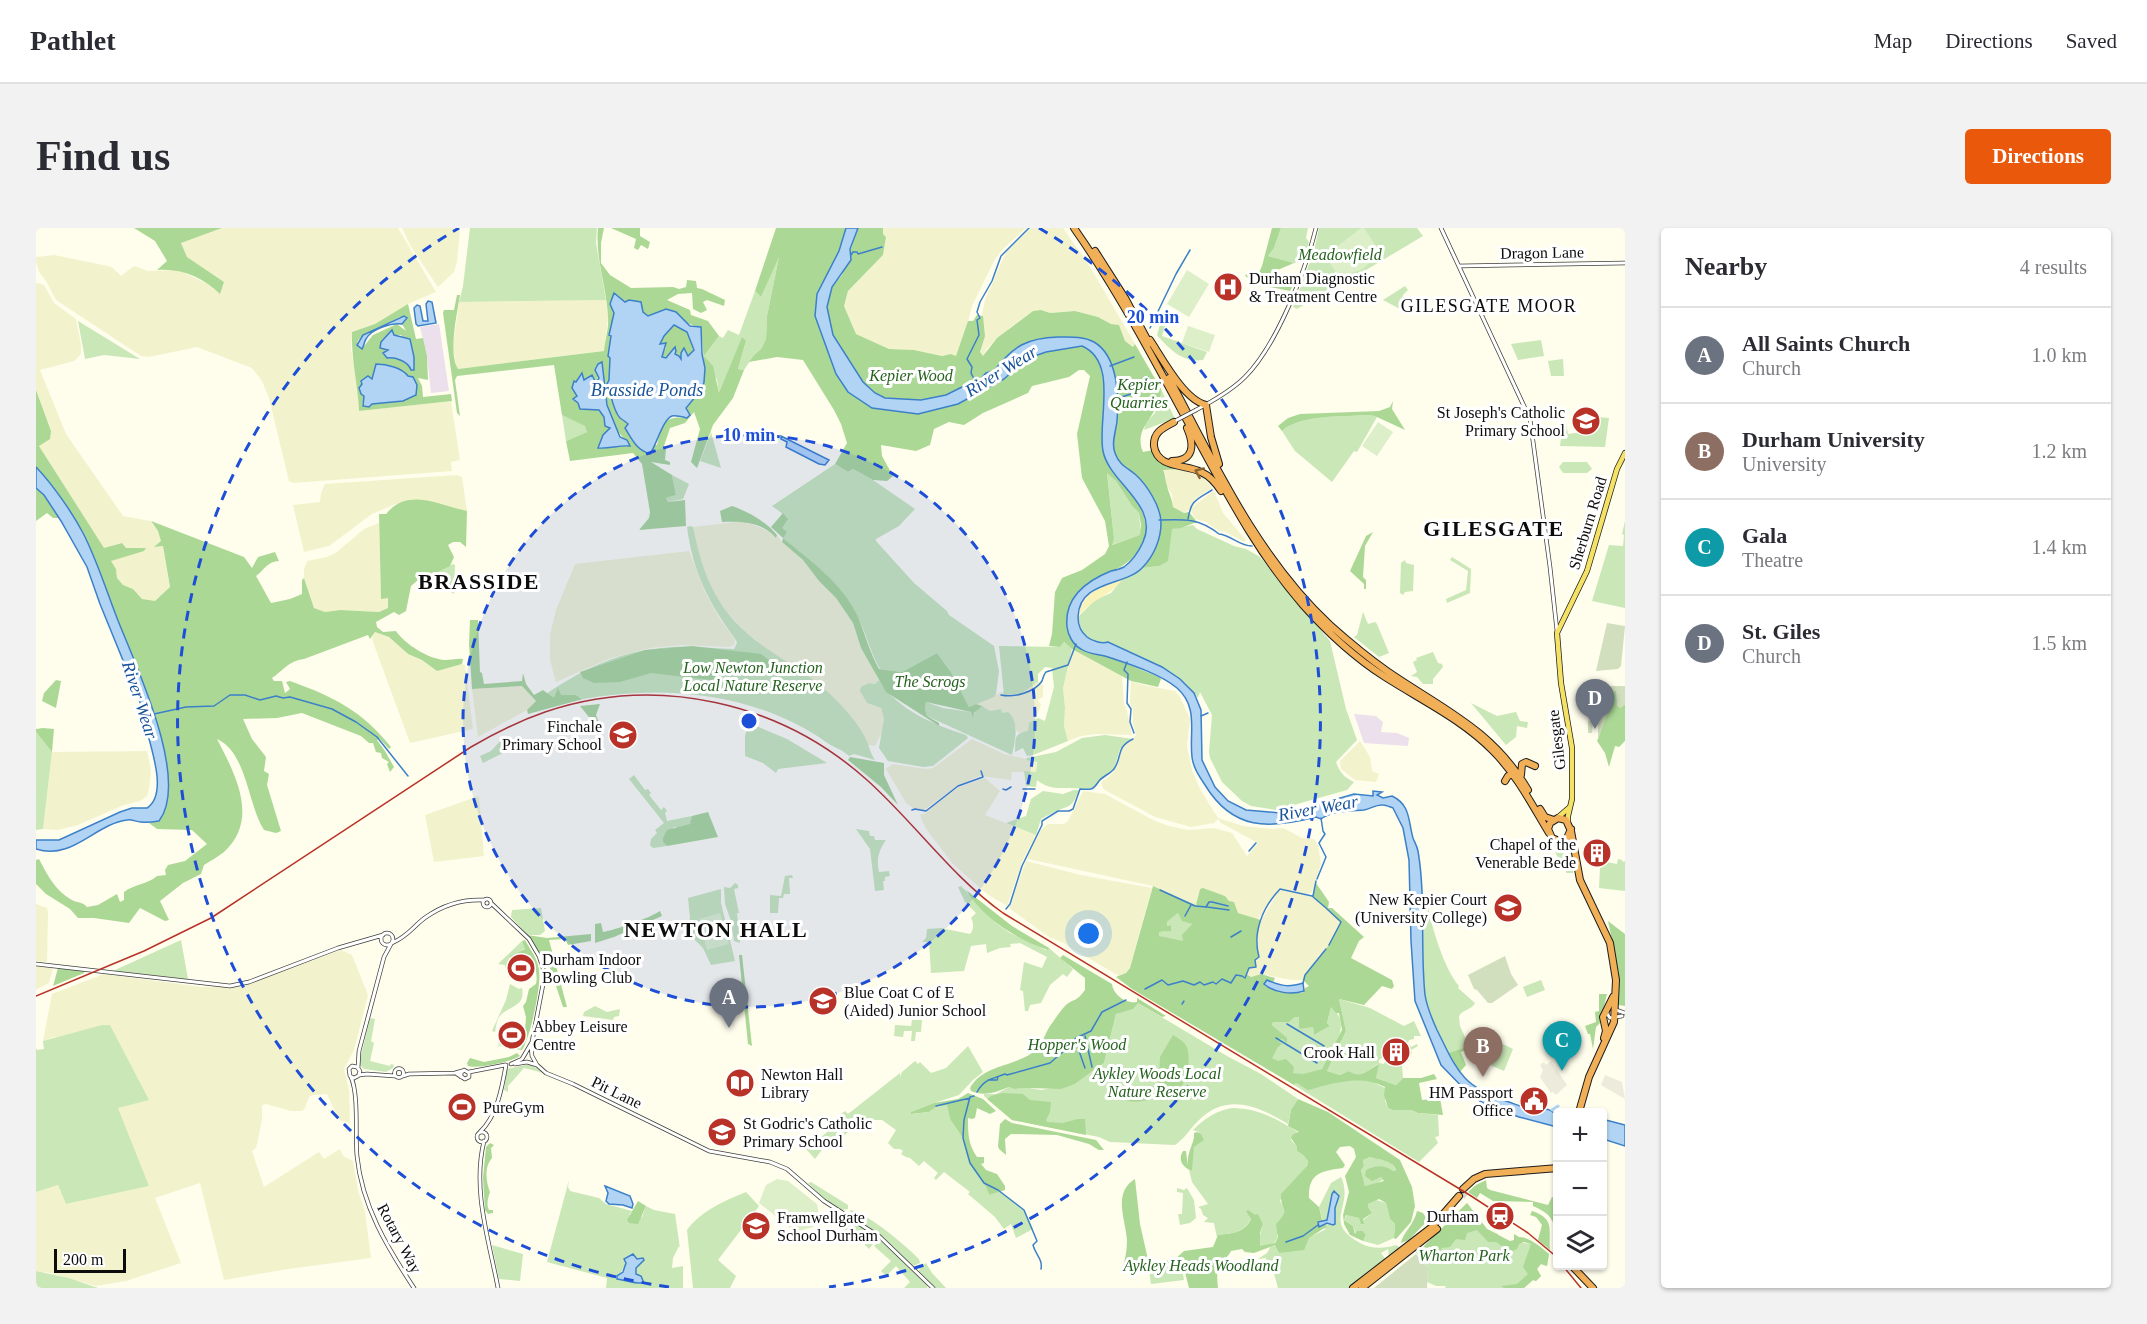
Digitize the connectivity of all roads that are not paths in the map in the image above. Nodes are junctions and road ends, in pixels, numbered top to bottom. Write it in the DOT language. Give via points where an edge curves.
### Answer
graph roads {
  1 [pos="1074,228"];
  2 [pos="1079,228"];
  3 [pos="1317,228"];
  4 [pos="1441,228"];
  5 [pos="1625,263"];
  6 [pos="1459,266"];
  7 [pos="1138,322"];
  8 [pos="1178,404"];
  9 [pos="1206,405"];
  10 [pos="1174,422"];
  11 [pos="1625,453"];
  12 [pos="1228,488"];
  13 [pos="1238,514"];
  14 [pos="1557,633"];
  15 [pos="1535,766"];
  16 [pos="1513,774"];
  17 [pos="1521,778"];
  18 [pos="1505,780"];
  19 [pos="1570,807"];
  20 [pos="1555,819"];
  21 [pos="1570,826"];
  22 [pos="1549,834"];
  23 [pos="1563,841"];
  24 [pos="1574,851"];
  25 [pos="483,902"];
  26 [pos="490,905"];
  27 [pos="391,934"];
  28 [pos="383,935"];
  29 [pos="374,938"];
  30 [pos="405,938"];
  31 [pos="383,943"];
  32 [pos="392,943"];
  33 [pos="384,957"];
  34 [pos="36,964"];
  35 [pos="1616,992"];
  36 [pos="1606,1009"];
  37 [pos="1617,1020"];
  38 [pos="1604,1023"];
  39 [pos="531,1046"];
  40 [pos="359,1052"];
  41 [pos="525,1056"];
  42 [pos="532,1056"];
  43 [pos="1598,1057"];
  44 [pos="528,1062"];
  45 [pos="511,1064"];
  46 [pos="506,1065"];
  47 [pos="537,1065"];
  48 [pos="501,1066"];
  49 [pos="350,1067"];
  50 [pos="359,1069"];
  51 [pos="403,1070"];
  52 [pos="395,1071"];
  53 [pos="462,1071"];
  54 [pos="479,1071"];
  55 [pos="469,1072"];
  56 [pos="455,1073"];
  57 [pos="367,1074"];
  58 [pos="409,1074"];
  59 [pos="388,1075"];
  60 [pos="358,1076"];
  61 [pos="395,1076"];
  62 [pos="403,1076"];
  63 [pos="351,1077"];
  64 [pos="460,1077"];
  65 [pos="469,1077"];
  66 [pos="502,1082"];
  67 [pos="355,1091"];
  68 [pos="1580,1108"];
  69 [pos="488,1124"];
  70 [pos="480,1132"];
  71 [pos="486,1134"];
  72 [pos="482,1141"];
  73 [pos="1553,1168"];
  74 [pos="1553,1173"];
  75 [pos="1577,1270"];
  76 [pos="414,1288"];
  77 [pos="498,1288"];
  78 [pos="933,1288"];
  79 [pos="1353,1288"];
  80 [pos="1362,1288"];
  81 [pos="1593,1288"];
  1 -- 8 [label="highway" via="1122,301"];
  2 -- 7 [label="highway"];
  3 -- 9 [label="street" via="1301,277 1266,350 1238,384"];
  4 -- 6 [label="street"];
  5 -- 6 [label="street, Dragon Lane"];
  6 -- 14 [label="street" via="1530,419"];
  7 -- 9 [label="highway" via="1180,384 1197,402"];
  7 -- 12 [label="highway"];
  8 -- 10 [label="highway" via="1192,442 1191,451 1181,460 1167,460 1158,449 1159,436"];
  8 -- 13 [label="highway"];
  9 -- 10 [label="street, bridge"];
  9 -- 12 [label="highway" via="1212,443"];
  13 -- 10 [label="highway, one-way" via="1209,476 1167,463 1158,456 1156,435"];
  11 -- 14 [label="main road, Sherburn Road" via="1587,571"];
  12 -- 17 [label="highway" via="1252,530 1307,603 1365,655 1466,721"];
  13 -- 16 [label="highway" via="1274,570 1326,630 1375,670 1463,726 1493,750"];
  14 -- 19 [label="main road, Gilesgate" via="1572,748"];
  15 -- 17 [label="highway" via="1522,764"];
  16 -- 18 [label="highway"];
  16 -- 22 [label="highway"];
  17 -- 20 [label="highway" via="1542,814"];
  19 -- 20 [label="main road"];
  19 -- 21 [label="main road, Gilesgate"];
  20 -- 21 [label="highway" via="1562,818"];
  20 -- 22 [label="highway" via="1549,825"];
  21 -- 23 [label="highway" via="1569,836"];
  21 -- 24 [label="highway"];
  22 -- 23 [label="highway"];
  23 -- 24 [label="highway"];
  24 -- 35 [label="highway" via="1582,886 1610,943"];
  25 -- 26 [label="street" via="485,907"];
  25 -- 26 [label="street" via="488,899"];
  25 -- 30 [label="street" via="462,901 432,913"];
  26 -- 39 [label="street" via="529,939 542,963 544,979"];
  27 -- 28 [label="street"];
  27 -- 30 [label="street"];
  27 -- 32 [label="street"];
  28 -- 29 [label="street"];
  28 -- 31 [label="street"];
  29 -- 31 [label="street"];
  29 -- 34 [label="street" via="230,986"];
  30 -- 32 [label="street"];
  31 -- 32 [label="street"];
  31 -- 33 [label="street"];
  32 -- 33 [label="street"];
  33 -- 40 [label="street"];
  35 -- 36 [label="highway"];
  35 -- 37 [label="highway"];
  36 -- 37 [label="street"];
  36 -- 37 [label="street" via="1608,1017"];
  36 -- 38 [label="highway"];
  37 -- 38 [label="highway"];
  37 -- 43 [label="highway"];
  38 -- 43 [label="highway" via="1605,1036"];
  39 -- 41 [label="street"];
  39 -- 42 [label="street"];
  40 -- 49 [label="street"];
  40 -- 50 [label="street"];
  41 -- 42 [label="street"];
  41 -- 44 [label="street"];
  41 -- 45 [label="street"];
  42 -- 44 [label="street"];
  42 -- 47 [label="street, Pit Lane"];
  43 -- 68 [label="highway"];
  44 -- 45 [label="street"];
  44 -- 47 [label="street, Pit Lane"];
  45 -- 46 [label="street"];
  46 -- 48 [label="street"];
  46 -- 66 [label="street"];
  47 -- 78 [label="street, Pit Lane" via="546,1073 709,1151 783,1167 824,1201 883,1239"];
  48 -- 54 [label="street"];
  48 -- 66 [label="street"];
  49 -- 50 [label="street"];
  49 -- 63 [label="street"];
  50 -- 57 [label="street"];
  50 -- 60 [label="street"];
  51 -- 52 [label="street"];
  51 -- 58 [label="street"];
  51 -- 62 [label="street"];
  52 -- 59 [label="street"];
  52 -- 61 [label="street"];
  53 -- 55 [label="street"];
  53 -- 56 [label="street"];
  53 -- 64 [label="street"];
  54 -- 55 [label="street"];
  54 -- 65 [label="street"];
  55 -- 65 [label="street"];
  56 -- 58 [label="street"];
  56 -- 64 [label="street"];
  57 -- 59 [label="street"];
  57 -- 60 [label="street"];
  58 -- 62 [label="street"];
  59 -- 61 [label="street"];
  60 -- 63 [label="street"];
  60 -- 67 [label="street, Rotary Way"];
  61 -- 62 [label="street"];
  63 -- 67 [label="street, Rotary Way"];
  64 -- 65 [label="street"];
  66 -- 69 [label="street"];
  67 -- 76 [label="street, Rotary Way" via="357,1156 367,1202 382,1237"];
  69 -- 70 [label="street"];
  69 -- 71 [label="street"];
  70 -- 71 [label="street"];
  70 -- 72 [label="street" via="477,1137"];
  71 -- 72 [label="street"];
  72 -- 77 [label="street" via="483,1216"];
  73 -- 74 [label="highway" via="1485,1174 1474,1179 1465,1190 1489,1176"];
  75 -- 81 [label="highway"];
  79 -- 80 [label="highway" via="1432,1227 1460,1197 1432,1233"];
}
